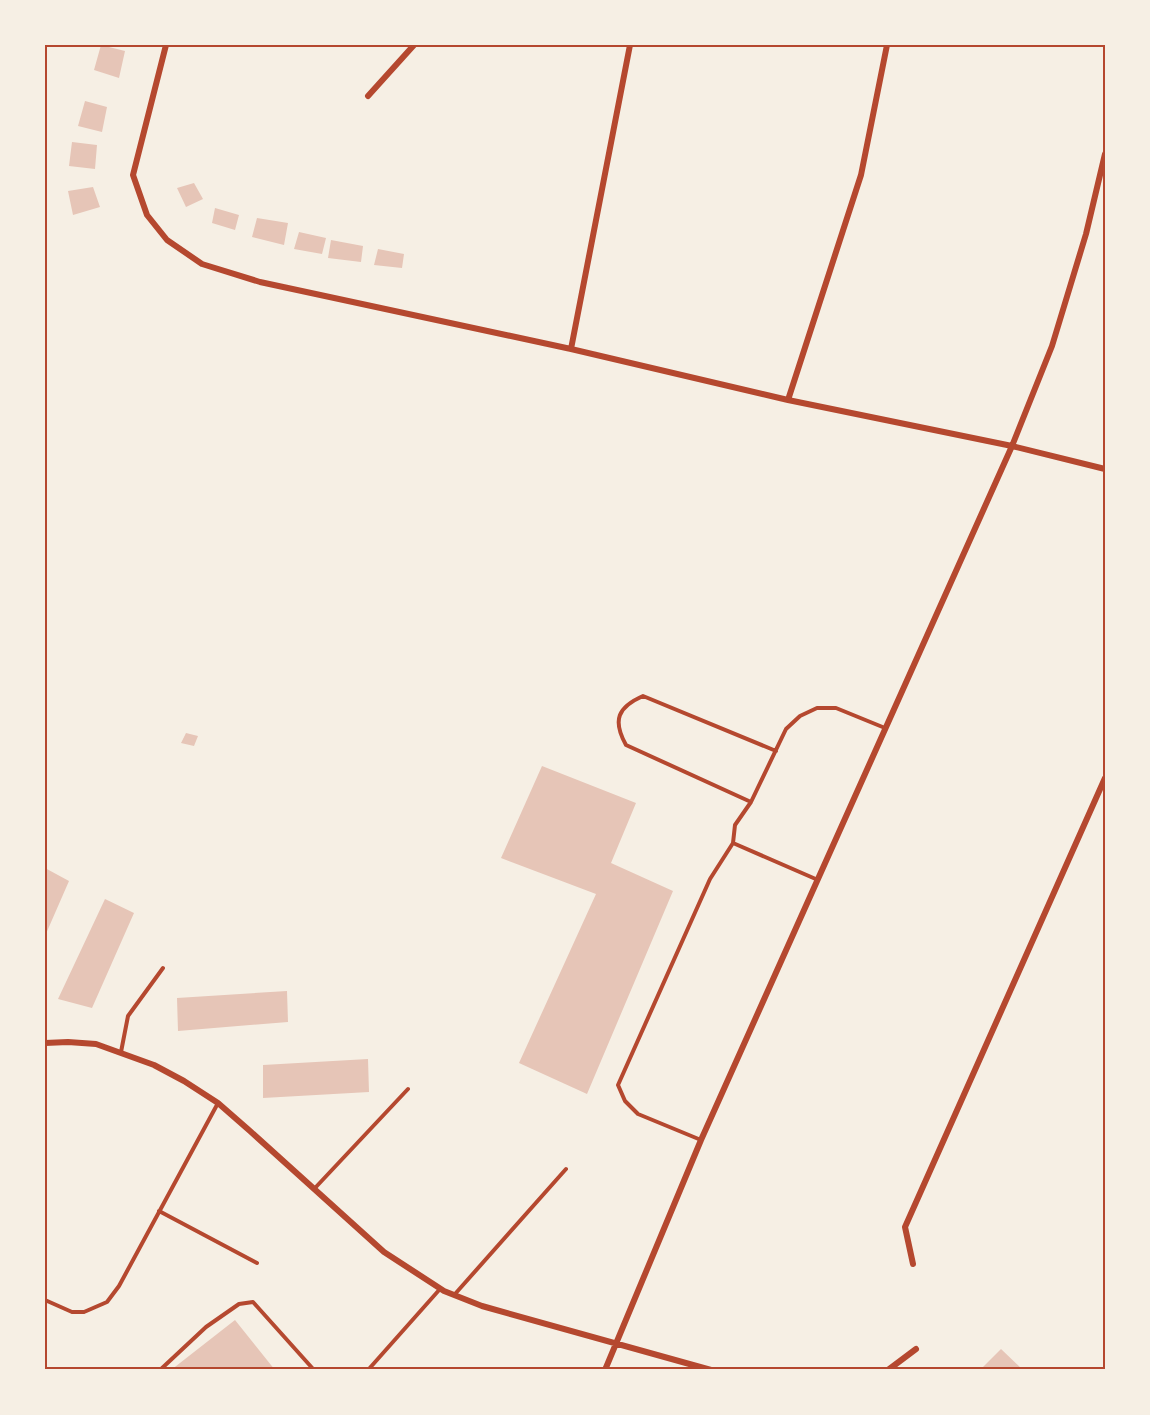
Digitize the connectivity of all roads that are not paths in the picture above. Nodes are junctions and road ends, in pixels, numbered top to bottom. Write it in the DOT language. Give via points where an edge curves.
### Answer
graph roads {
  1 [pos="166,45"];
  2 [pos="414,45"];
  3 [pos="630,45"];
  4 [pos="887,45"];
  5 [pos="368,96"];
  6 [pos="1105,154"];
  7 [pos="571,349"];
  8 [pos="788,400"];
  9 [pos="1012,446"];
  10 [pos="1105,469"];
  11 [pos="885,728"];
  12 [pos="776,751"];
  13 [pos="1105,778"];
  14 [pos="751,802"];
  15 [pos="733,843"];
  16 [pos="818,879"];
  17 [pos="163,968"];
  18 [pos="45,1043"];
  19 [pos="121,1052"];
  20 [pos="408,1089"];
  21 [pos="218,1103"];
  22 [pos="701,1140"];
  23 [pos="566,1169"];
  24 [pos="314,1189"];
  25 [pos="159,1211"];
  26 [pos="257,1263"];
  27 [pos="913,1264"];
  28 [pos="441,1289"];
  29 [pos="454,1295"];
  30 [pos="45,1300"];
  31 [pos="615,1343"];
  32 [pos="916,1349"];
  33 [pos="160,1370"];
  34 [pos="314,1370"];
  35 [pos="368,1370"];
  36 [pos="605,1370"];
  37 [pos="711,1370"];
  38 [pos="888,1370"];
  1 -- 7 [label="street" via="134,175 147,214 167,240 202,264 260,282"];
  2 -- 5 [label="street"];
  3 -- 7 [label="street"];
  4 -- 8 [label="street" via="861,175"];
  6 -- 9 [label="street" via="1052,346"];
  7 -- 8 [label="street"];
  8 -- 9 [label="street"];
  9 -- 10 [label="street"];
  9 -- 11 [label="street"];
  11 -- 12 [label="lane" via="836,708 817,708 786,729"];
  11 -- 16 [label="street"];
  12 -- 14 [label="lane"];
  12 -- 14 [label="lane" via="643,696 628,703 617,720 626,745"];
  13 -- 27 [label="street" via="906,1227"];
  14 -- 15 [label="lane" via="735,825"];
  15 -- 16 [label="lane"];
  15 -- 22 [label="lane" via="710,879 618,1085 625,1101 638,1114"];
  16 -- 22 [label="street"];
  17 -- 19 [label="lane" via="128,1016"];
  18 -- 19 [label="street" via="96,1044"];
  19 -- 21 [label="street" via="154,1065"];
  20 -- 24 [label="lane"];
  21 -- 24 [label="street"];
  21 -- 25 [label="lane"];
  22 -- 31 [label="street"];
  23 -- 29 [label="lane"];
  24 -- 28 [label="street" via="384,1252"];
  25 -- 26 [label="lane"];
  25 -- 30 [label="lane" via="107,1302 84,1312 72,1312"];
  28 -- 29 [label="street"];
  28 -- 35 [label="lane"];
  29 -- 31 [label="street"];
  31 -- 36 [label="street"];
  31 -- 37 [label="street"];
  32 -- 38 [label="street"];
  33 -- 34 [label="lane" via="206,1327 239,1304 253,1302"];
}
